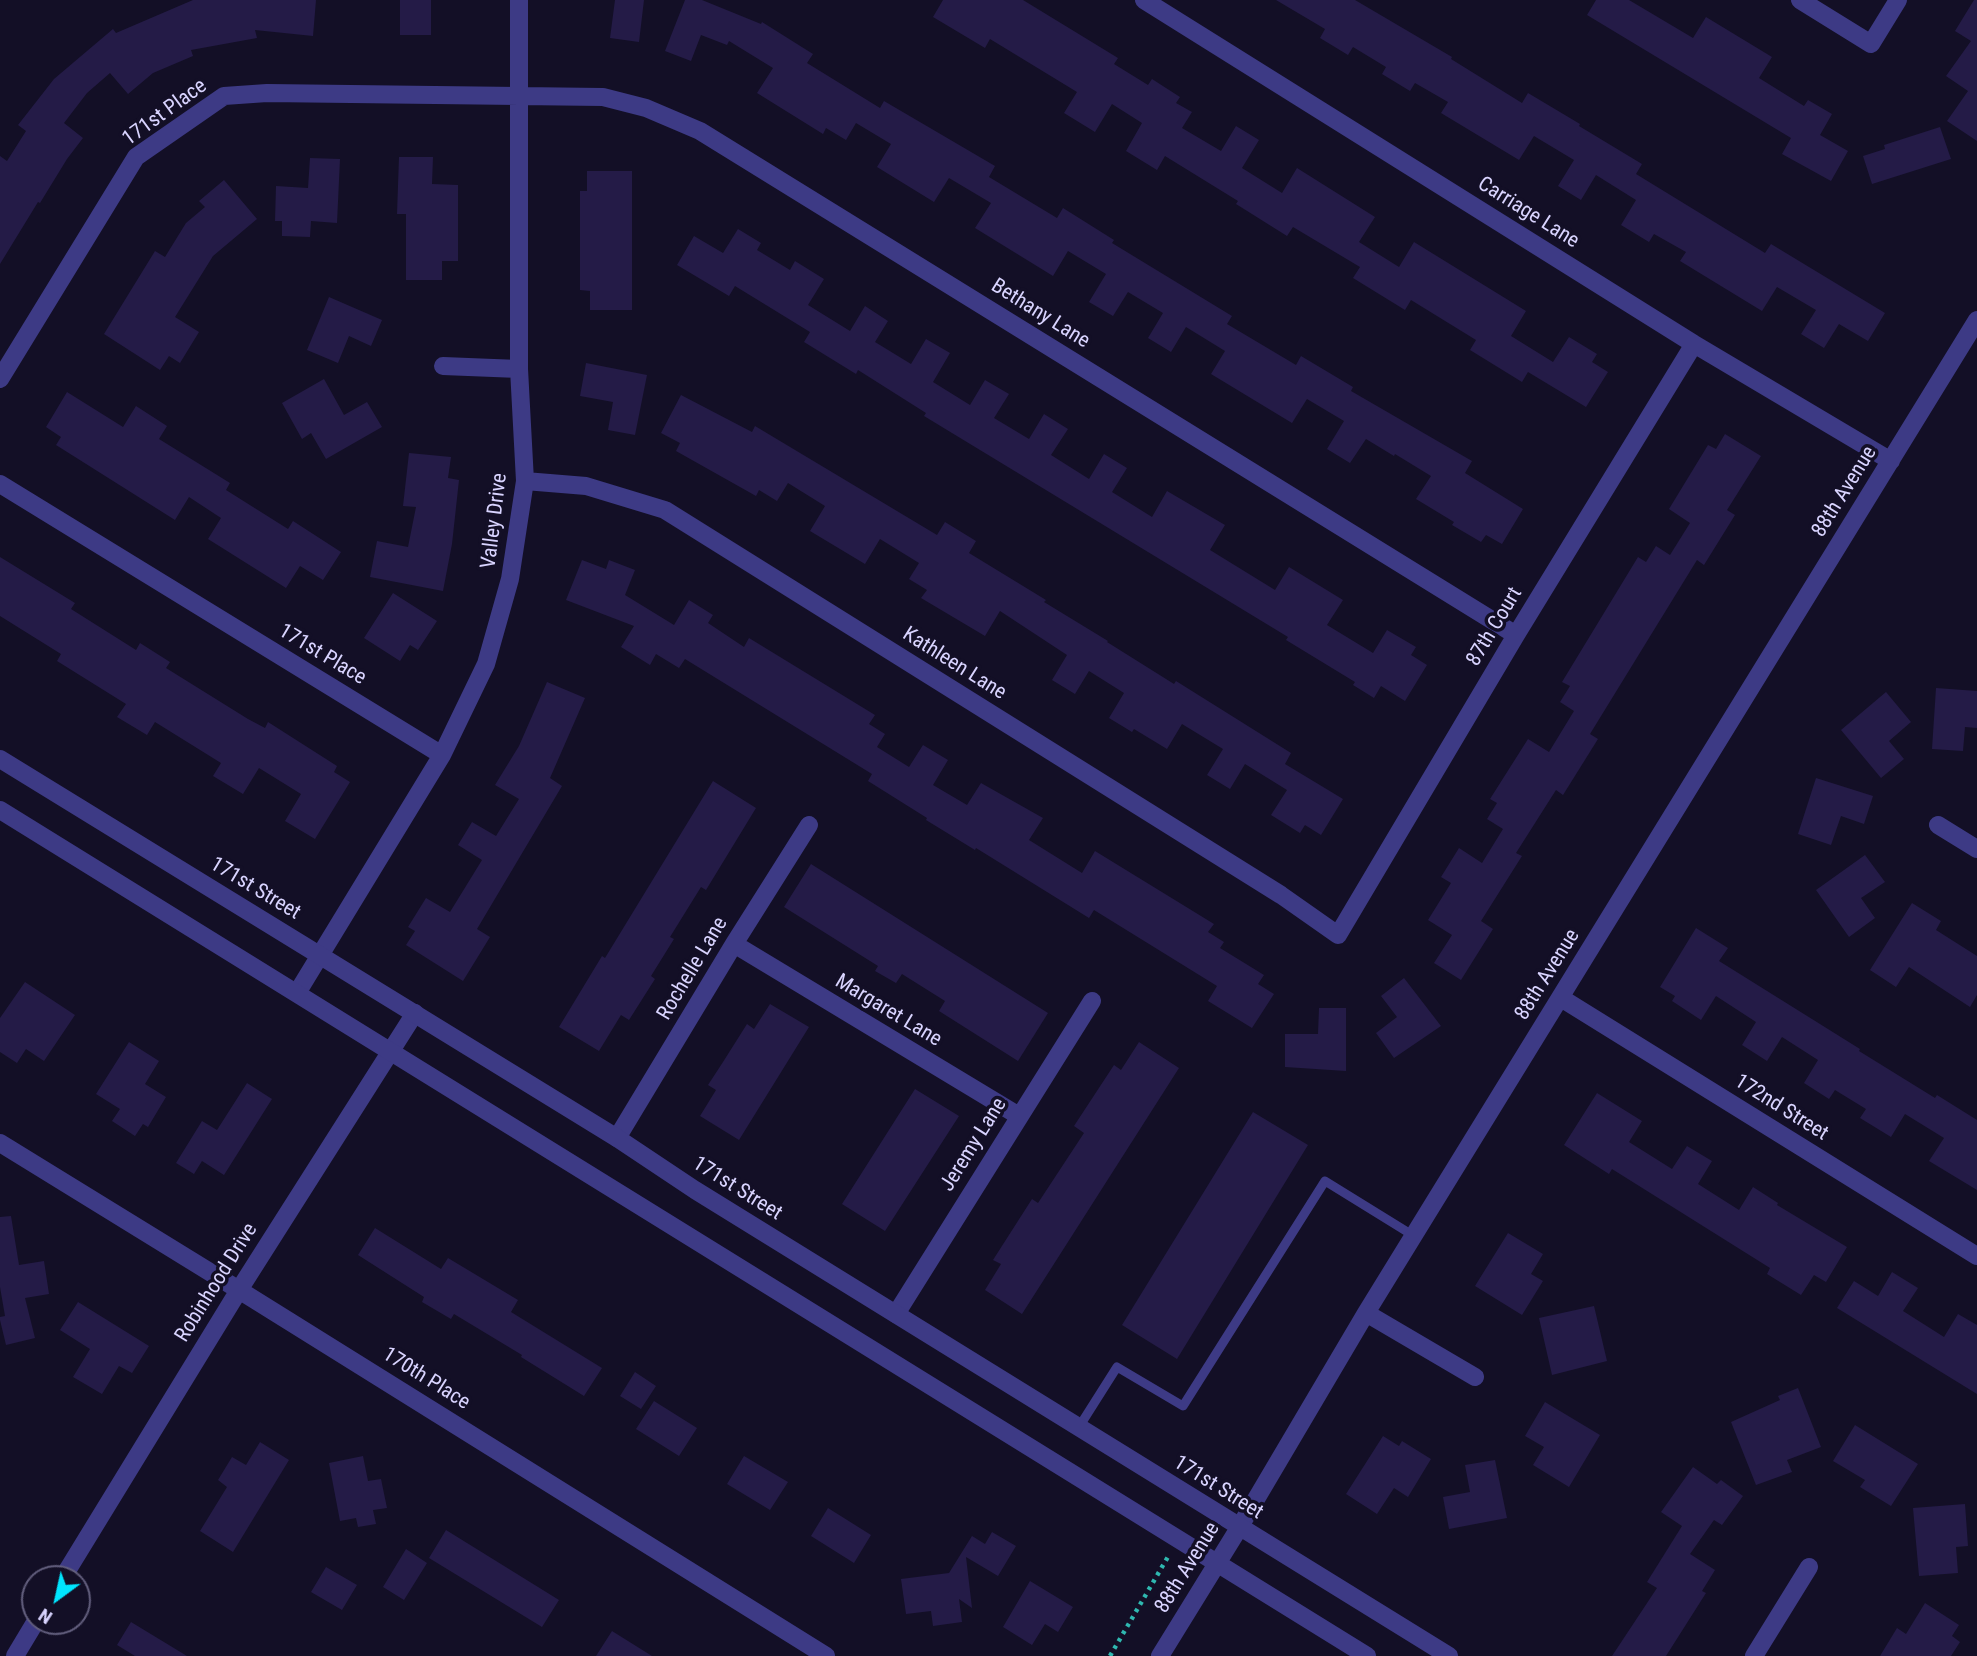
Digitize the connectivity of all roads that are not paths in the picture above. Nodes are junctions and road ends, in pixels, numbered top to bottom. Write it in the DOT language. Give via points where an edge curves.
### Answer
graph roads {
  1 [pos="519,0"];
  2 [pos="1144,0"];
  3 [pos="1800,0"];
  4 [pos="1898,0"];
  5 [pos="518,98"];
  6 [pos="1977,320"];
  7 [pos="1694,344"];
  8 [pos="443,366"];
  9 [pos="519,369"];
  10 [pos="0,379"];
  11 [pos="1891,461"];
  12 [pos="525,481"];
  13 [pos="0,484"];
  14 [pos="1516,635"];
  15 [pos="442,755"];
  16 [pos="0,759"];
  17 [pos="0,810"];
  18 [pos="809,825"];
  19 [pos="1938,825"];
  20 [pos="1977,849"];
  21 [pos="1338,935"];
  22 [pos="734,944"];
  23 [pos="319,955"];
  24 [pos="297,993"];
  25 [pos="1561,998"];
  26 [pos="1092,1001"];
  27 [pos="415,1013"];
  28 [pos="392,1051"];
  29 [pos="1019,1116"];
  30 [pos="617,1138"];
  31 [pos="0,1143"];
  32 [pos="1414,1236"];
  33 [pos="1977,1256"];
  34 [pos="239,1290"];
  35 [pos="1366,1313"];
  36 [pos="896,1314"];
  37 [pos="1475,1377"];
  38 [pos="1079,1427"];
  39 [pos="1239,1528"];
  40 [pos="1217,1563"];
  41 [pos="71,1565"];
  42 [pos="1809,1567"];
  43 [pos="28,1635"];
  44 [pos="15,1656"];
  45 [pos="826,1656"];
  46 [pos="1160,1656"];
  47 [pos="1367,1656"];
  48 [pos="1450,1656"];
  49 [pos="1754,1656"];
  1 -- 5 [label="street, Valley Drive"];
  2 -- 7 [label="street, Carriage Lane"];
  3 -- 4 [label="street" via="1871,44"];
  5 -- 9 [label="street, Valley Drive"];
  5 -- 10 [label="street, 171st Place" via="224,96 136,157"];
  5 -- 14 [label="street, Bethany Lane" via="603,97 646,108 700,131"];
  6 -- 11 [label="street, 88th Avenue"];
  7 -- 11 [label="street, Carriage Lane"];
  7 -- 14 [label="street, 87th Court"];
  8 -- 9 [label="street"];
  9 -- 12 [label="street, Valley Drive"];
  11 -- 25 [label="street, 88th Avenue"];
  12 -- 15 [label="street, Valley Drive" via="510,579 486,664"];
  12 -- 21 [label="street, Kathleen Lane" via="586,486 665,510 1269,887"];
  13 -- 15 [label="street, 171st Place"];
  14 -- 21 [label="street, 87th Court"];
  15 -- 23 [label="street, Valley Drive"];
  16 -- 23 [label="street, 171st Street"];
  17 -- 24 [label="street"];
  18 -- 22 [label="street, Rochelle Lane"];
  19 -- 20 [label="street"];
  22 -- 29 [label="street, Margaret Lane"];
  22 -- 30 [label="street, Rochelle Lane"];
  23 -- 24 [label="street, Valley Drive"];
  23 -- 27 [label="street, 171st Street"];
  24 -- 28 [label="street"];
  25 -- 32 [label="street, 88th Avenue"];
  25 -- 33 [label="street, 172nd Street"];
  26 -- 29 [label="street, Jeremy Lane"];
  27 -- 28 [label="street, Robinhood Drive"];
  27 -- 30 [label="street, 171st Street"];
  28 -- 34 [label="street, Robinhood Drive"];
  28 -- 40 [label="street"];
  29 -- 36 [label="street, Jeremy Lane"];
  30 -- 36 [label="street, 171st Street"];
  31 -- 34 [label="street, 170th Place"];
  32 -- 35 [label="street, 88th Avenue"];
  32 -- 38 [label="lane" via="1325,1181 1183,1406 1117,1367"];
  34 -- 41 [label="street, Robinhood Drive"];
  34 -- 45 [label="street, 170th Place"];
  35 -- 37 [label="street"];
  35 -- 39 [label="street, 88th Avenue"];
  36 -- 38 [label="street, 171st Street"];
  38 -- 39 [label="street, 171st Street"];
  39 -- 40 [label="street, 88th Avenue"];
  39 -- 48 [label="street, 171st Street"];
  40 -- 46 [label="street, 88th Avenue"];
  40 -- 47 [label="street"];
  42 -- 49 [label="street"];
  43 -- 44 [label="street"];
}
